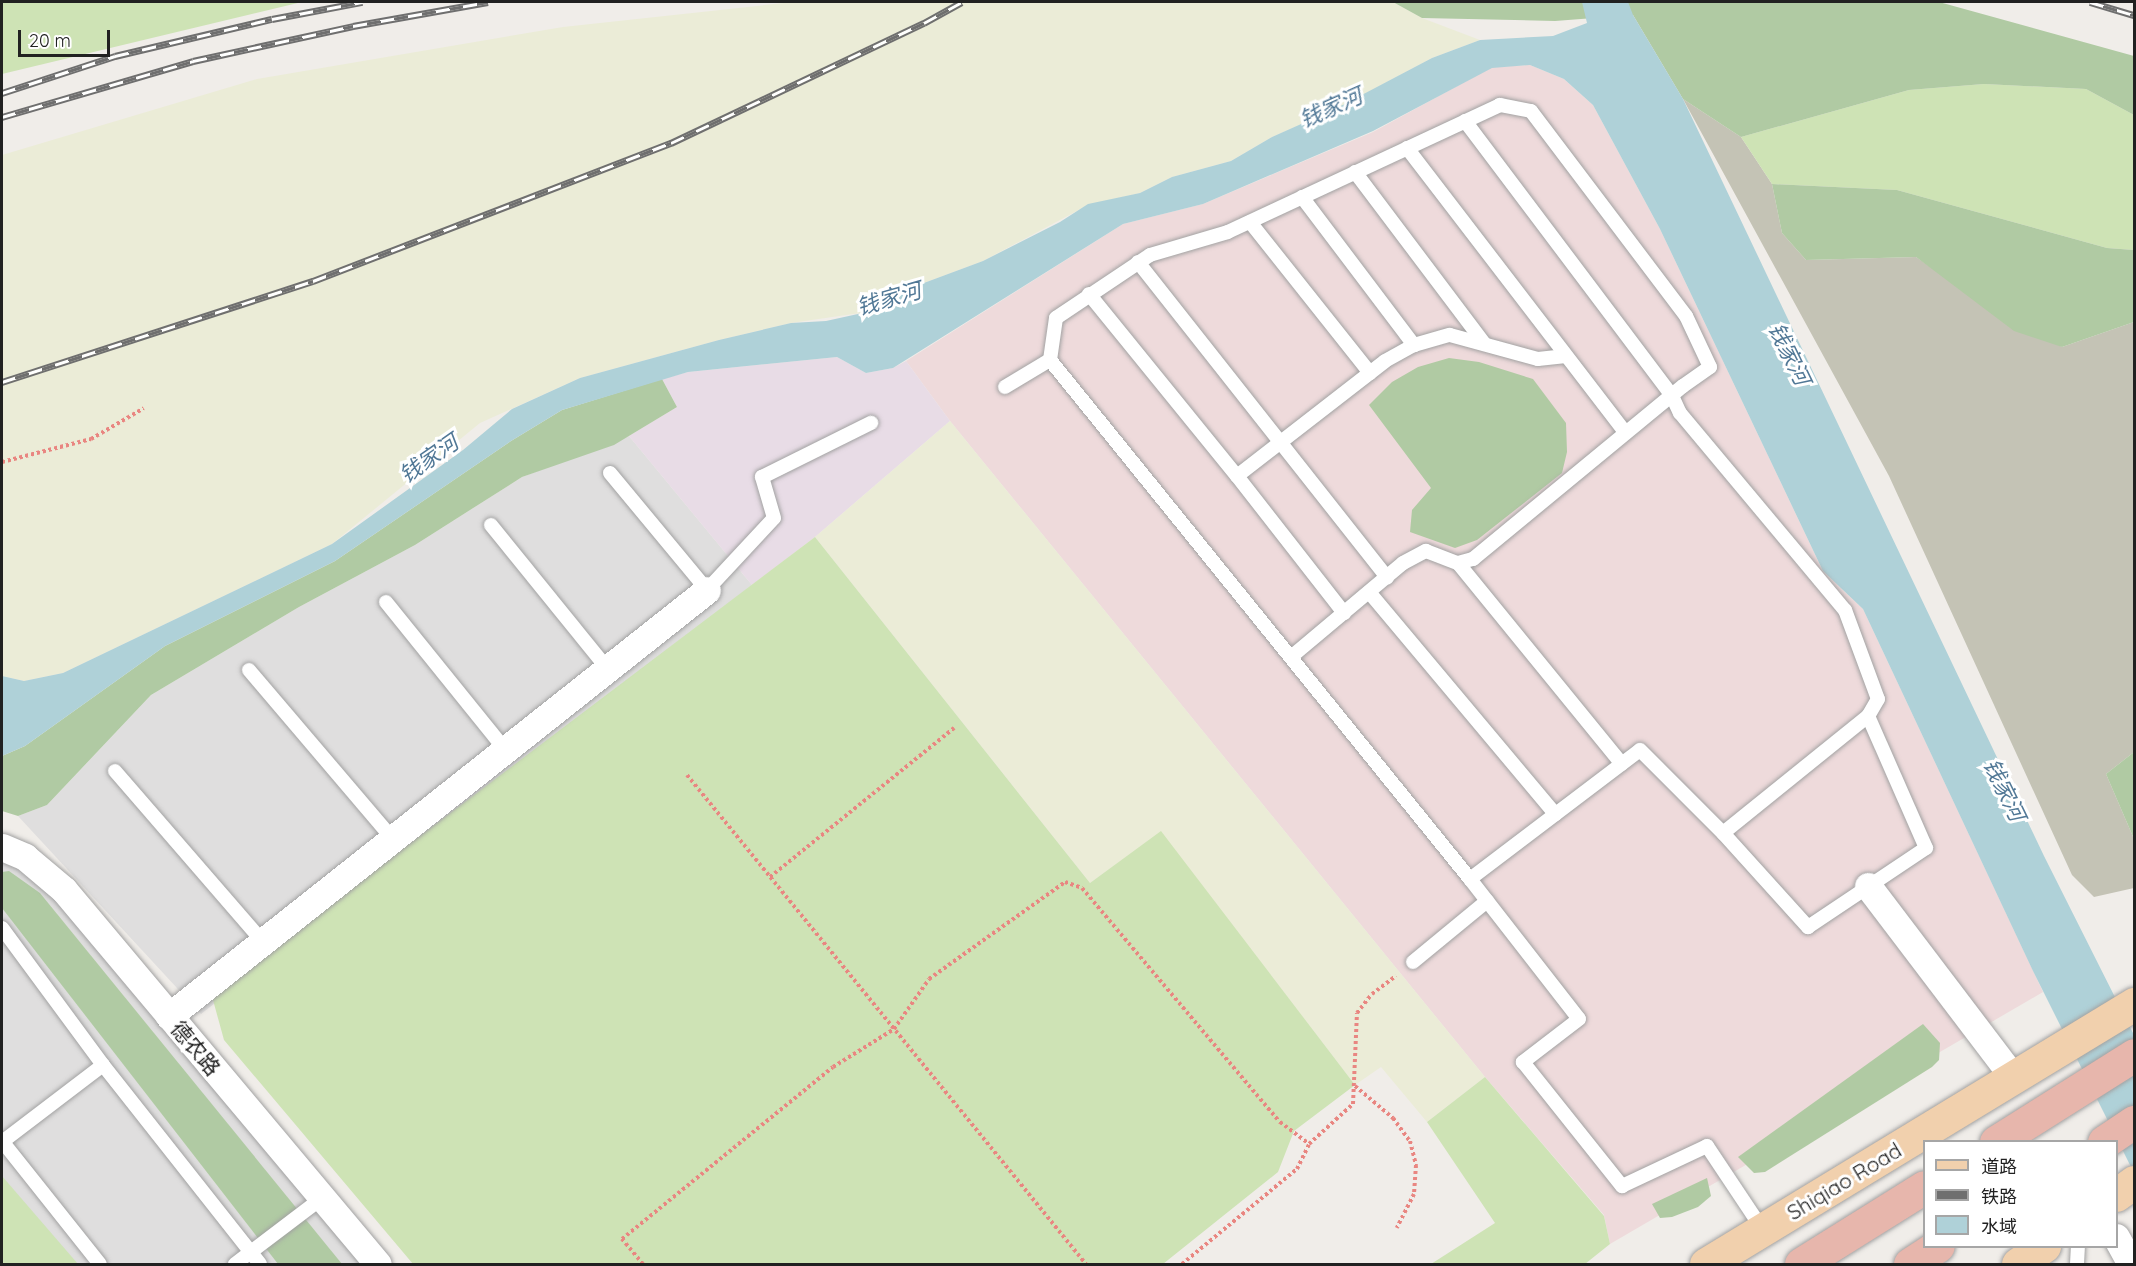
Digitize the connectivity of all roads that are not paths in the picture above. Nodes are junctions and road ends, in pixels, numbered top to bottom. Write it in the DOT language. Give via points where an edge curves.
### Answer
graph roads {
  1 [pos="1465,121"];
  2 [pos="1407,148"];
  3 [pos="1355,172"];
  4 [pos="1302,198"];
  5 [pos="1250,222"];
  6 [pos="1138,262"];
  7 [pos="1089,294"];
  8 [pos="1484,343"];
  9 [pos="1414,345"];
  10 [pos="1566,356"];
  11 [pos="1050,360"];
  12 [pos="1370,373"];
  13 [pos="1005,387"];
  14 [pos="1672,396"];
  15 [pos="871,423"];
  16 [pos="1626,433"];
  17 [pos="1281,442"];
  18 [pos="610,473"];
  19 [pos="1237,476"];
  20 [pos="491,525"];
  21 [pos="1458,562"];
  22 [pos="1387,577"];
  23 [pos="707,590"];
  24 [pos="1369,592"];
  25 [pos="386,602"];
  26 [pos="1344,613"];
  27 [pos="1291,657"];
  28 [pos="607,668"];
  29 [pos="249,670"];
  30 [pos="1868,716"];
  31 [pos="504,748"];
  32 [pos="1622,764"];
  33 [pos="115,771"];
  34 [pos="1555,814"];
  35 [pos="1723,833"];
  36 [pos="392,838"];
  37 [pos="2,847"];
  38 [pos="1470,879"];
  39 [pos="1868,886"];
  40 [pos="1487,901"];
  41 [pos="2,928"];
  42 [pos="262,941"];
  43 [pos="1413,962"];
  44 [pos="2134,1004"];
  45 [pos="169,1016"];
  46 [pos="2134,1054"];
  47 [pos="103,1065"];
  48 [pos="2027,1070"];
  49 [pos="2134,1122"];
  50 [pos="1999,1140"];
  51 [pos="2107,1140"];
  52 [pos="2,1142"];
  53 [pos="2134,1182"];
  54 [pos="1923,1188"];
  55 [pos="2118,1194"];
  56 [pos="322,1198"];
  57 [pos="1763,1230"];
  58 [pos="2118,1241"];
  59 [pos="1935,1248"];
  60 [pos="2041,1248"];
  61 [pos="2078,1248"];
  62 [pos="250,1253"];
  63 [pos="100,1264"];
  64 [pos="235,1264"];
  65 [pos="260,1264"];
  66 [pos="378,1264"];
  67 [pos="1706,1264"];
  68 [pos="1801,1264"];
  69 [pos="1910,1264"];
  70 [pos="2018,1264"];
  71 [pos="2077,1264"];
  72 [pos="2131,1264"];
  1 -- 2 [label="lane"];
  1 -- 14 [label="lane"];
  1 -- 14 [label="lane" via="1500,105 1531,111 1686,316 1710,367"];
  2 -- 3 [label="lane"];
  2 -- 10 [label="lane"];
  3 -- 4 [label="lane"];
  3 -- 8 [label="lane"];
  4 -- 5 [label="lane"];
  4 -- 9 [label="lane"];
  5 -- 6 [label="lane"];
  5 -- 12 [label="lane"];
  6 -- 7 [label="lane"];
  6 -- 17 [label="lane"];
  7 -- 11 [label="lane" via="1056,318"];
  7 -- 19 [label="lane"];
  8 -- 9 [label="lane" via="1450,335"];
  8 -- 10 [label="lane" via="1538,359"];
  9 -- 12 [label="lane"];
  10 -- 16 [label="lane"];
  11 -- 13 [label="lane"];
  11 -- 27 [label="lane"];
  12 -- 17 [label="lane"];
  14 -- 16 [label="lane"];
  14 -- 30 [label="lane" via="1680,413 1845,610 1878,699"];
  15 -- 23 [label="lane" via="762,477 774,518"];
  16 -- 21 [label="lane" via="1473,560"];
  17 -- 19 [label="lane"];
  17 -- 22 [label="lane"];
  18 -- 23 [label="lane"];
  19 -- 26 [label="lane"];
  20 -- 28 [label="lane"];
  21 -- 22 [label="lane" via="1425,551"];
  21 -- 32 [label="lane"];
  22 -- 24 [label="lane"];
  23 -- 28 [label="street"];
  24 -- 26 [label="lane"];
  24 -- 34 [label="lane"];
  25 -- 31 [label="lane"];
  26 -- 27 [label="lane"];
  27 -- 38 [label="lane"];
  28 -- 31 [label="street"];
  29 -- 36 [label="lane"];
  30 -- 35 [label="lane"];
  30 -- 39 [label="lane" via="1926,848"];
  31 -- 36 [label="street"];
  32 -- 34 [label="lane"];
  32 -- 35 [label="lane" via="1640,750"];
  33 -- 42 [label="lane"];
  34 -- 38 [label="lane"];
  35 -- 39 [label="lane" via="1808,927"];
  36 -- 42 [label="street"];
  37 -- 45 [label="street, 德农路" via="25,857 64,890"];
  38 -- 40 [label="lane"];
  39 -- 48 [label="street"];
  40 -- 43 [label="lane"];
  40 -- 57 [label="lane" via="1579,1019 1523,1062 1622,1186 1707,1146"];
  41 -- 47 [label="lane"];
  42 -- 45 [label="street"];
  44 -- 48 [label="main road, Shiqiao Road"];
  45 -- 56 [label="street, 德农路"];
  46 -- 50 [label="highway"];
  47 -- 52 [label="lane"];
  47 -- 62 [label="lane"];
  48 -- 57 [label="main road, Shiqiao Road"];
  49 -- 51 [label="highway"];
  52 -- 63 [label="lane"];
  53 -- 55 [label="main road"];
  54 -- 68 [label="highway"];
  56 -- 62 [label="lane"];
  56 -- 66 [label="street, 德农路"];
  57 -- 67 [label="main road, Shiqiao Road"];
  58 -- 72 [label="street"];
  59 -- 69 [label="highway"];
  60 -- 70 [label="main road"];
  61 -- 71 [label="lane"];
  62 -- 64 [label="lane"];
  62 -- 65 [label="lane"];
}
